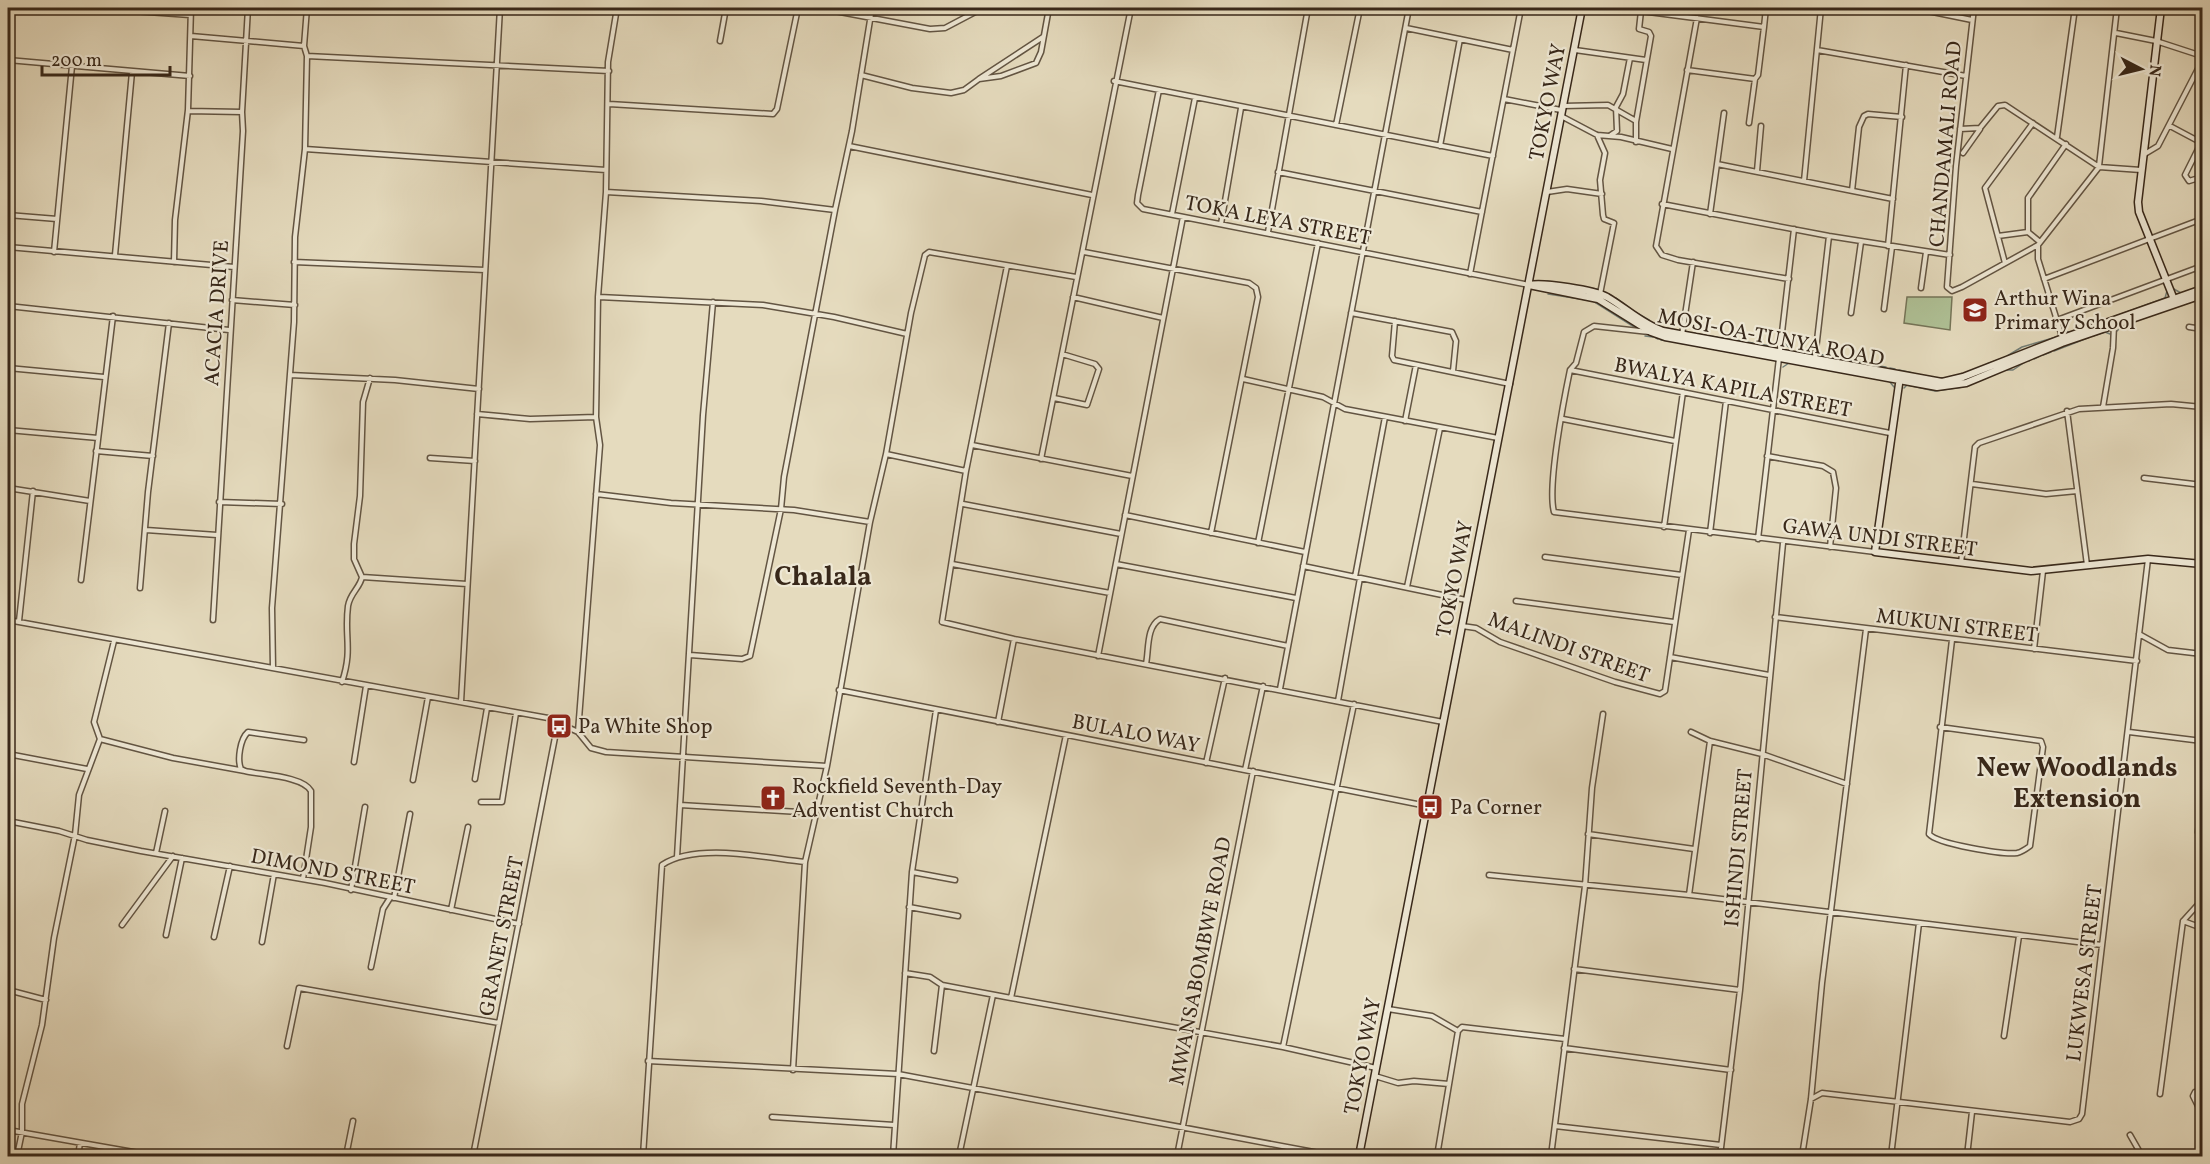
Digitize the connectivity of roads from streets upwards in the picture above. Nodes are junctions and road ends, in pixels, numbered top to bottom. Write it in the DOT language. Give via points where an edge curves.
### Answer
graph roads {
  1 [pos="91,8"];
  2 [pos="191,8"];
  3 [pos="248,8"];
  4 [pos="307,8"];
  5 [pos="501,8"];
  6 [pos="617,8"];
  7 [pos="726,8"];
  8 [pos="798,8"];
  9 [pos="819,8"];
  10 [pos="872,8"];
  11 [pos="983,8"];
  12 [pos="1049,8"];
  13 [pos="1131,8"];
  14 [pos="1308,8"];
  15 [pos="1360,8"];
  16 [pos="1409,8"];
  17 [pos="1521,8"];
  18 [pos="1582,8"];
  19 [pos="1630,8"];
  20 [pos="1766,8"];
  21 [pos="1821,8"];
  22 [pos="1913,8"];
  23 [pos="1974,8"];
  24 [pos="2075,8"];
  25 [pos="2117,8"];
  26 [pos="2161,8"];
  27 [pos="1641,11"];
  28 [pos="190,15"];
  29 [pos="870,17"];
  30 [pos="1697,18"];
  31 [pos="1972,20"];
  32 [pos="1764,27"];
  33 [pos="1406,28"];
  34 [pos="2116,33"];
  35 [pos="191,36"];
  36 [pos="1044,36"];
  37 [pos="1460,39"];
  38 [pos="2156,40"];
  39 [pos="246,41"];
  40 [pos="720,41"];
  41 [pos="304,46"];
  42 [pos="1574,49"];
  43 [pos="1513,50"];
  44 [pos="1817,50"];
  45 [pos="307,56"];
  46 [pos="2202,56"];
  47 [pos="1630,58"];
  48 [pos="8,60"];
  49 [pos="1646,60"];
  50 [pos="2202,61"];
  51 [pos="1906,65"];
  52 [pos="72,66"];
  53 [pos="497,68"];
  54 [pos="1687,70"];
  55 [pos="609,71"];
  56 [pos="132,72"];
  57 [pos="861,75"];
  58 [pos="1966,75"];
  59 [pos="190,76"];
  60 [pos="1755,79"];
  61 [pos="976,80"];
  62 [pos="1114,81"];
  63 [pos="1159,90"];
  64 [pos="1196,98"];
  65 [pos="1504,99"];
  66 [pos="609,104"];
  67 [pos="1616,107"];
  68 [pos="1241,108"];
  69 [pos="188,111"];
  70 [pos="1562,111"];
  71 [pos="242,112"];
  72 [pos="1724,113"];
  73 [pos="1288,117"];
  74 [pos="1902,117"];
  75 [pos="1636,122"];
  76 [pos="1749,123"];
  77 [pos="2033,123"];
  78 [pos="1336,125"];
  79 [pos="1761,126"];
  80 [pos="2170,126"];
  81 [pos="1980,128"];
  82 [pos="1960,129"];
  83 [pos="1597,135"];
  84 [pos="1386,136"];
  85 [pos="1607,137"];
  86 [pos="2057,137"];
  87 [pos="1636,142"];
  88 [pos="2202,143"];
  89 [pos="2066,144"];
  90 [pos="849,146"];
  91 [pos="1440,146"];
  92 [pos="305,149"];
  93 [pos="1672,149"];
  94 [pos="1963,153"];
  95 [pos="2143,155"];
  96 [pos="1493,156"];
  97 [pos="490,162"];
  98 [pos="1717,164"];
  99 [pos="2099,167"];
  100 [pos="606,170"];
  101 [pos="2141,170"];
  102 [pos="1757,171"];
  103 [pos="1278,172"];
  104 [pos="2202,177"];
  105 [pos="1804,181"];
  106 [pos="1852,190"];
  107 [pos="1374,191"];
  108 [pos="606,192"];
  109 [pos="1547,192"];
  110 [pos="1092,195"];
  111 [pos="1602,195"];
  112 [pos="1893,199"];
  113 [pos="1662,204"];
  114 [pos="835,210"];
  115 [pos="1482,212"];
  116 [pos="1173,214"];
  117 [pos="1710,214"];
  118 [pos="8,215"];
  119 [pos="1183,216"];
  120 [pos="57,219"];
  121 [pos="2202,219"];
  122 [pos="1221,224"];
  123 [pos="1794,229"];
  124 [pos="1268,232"];
  125 [pos="2028,232"];
  126 [pos="1829,236"];
  127 [pos="1998,236"];
  128 [pos="2149,239"];
  129 [pos="1861,242"];
  130 [pos="1318,243"];
  131 [pos="2039,244"];
  132 [pos="8,247"];
  133 [pos="1890,247"];
  134 [pos="54,252"];
  135 [pos="1084,252"];
  136 [pos="1364,252"];
  137 [pos="1926,252"];
  138 [pos="115,255"];
  139 [pos="1950,255"];
  140 [pos="174,262"];
  141 [pos="294,262"];
  142 [pos="1693,262"];
  143 [pos="2005,263"];
  144 [pos="1007,266"];
  145 [pos="2202,266"];
  146 [pos="234,267"];
  147 [pos="485,270"];
  148 [pos="1172,270"];
  149 [pos="1531,271"];
  150 [pos="1470,274"];
  151 [pos="1076,277"];
  152 [pos="1789,279"];
  153 [pos="2044,279"];
  154 [pos="2167,279"];
  155 [pos="1529,285"];
  156 [pos="1544,287"];
  157 [pos="1922,288"];
  158 [pos="2202,289"];
  159 [pos="1600,294"];
  160 [pos="2202,295"];
  161 [pos="598,297"];
  162 [pos="1073,297"];
  163 [pos="231,300"];
  164 [pos="1526,301"];
  165 [pos="2175,301"];
  166 [pos="713,302"];
  167 [pos="295,305"];
  168 [pos="8,306"];
  169 [pos="1884,309"];
  170 [pos="1351,313"];
  171 [pos="1851,313"];
  172 [pos="816,314"];
  173 [pos="113,316"];
  174 [pos="1163,318"];
  175 [pos="2057,320"];
  176 [pos="1395,321"];
  177 [pos="2113,322"];
  178 [pos="169,323"];
  179 [pos="2189,327"];
  180 [pos="2202,329"];
  181 [pos="229,330"];
  182 [pos="1653,330"];
  183 [pos="907,334"];
  184 [pos="1682,335"];
  185 [pos="2064,340"];
  186 [pos="1062,354"];
  187 [pos="1780,354"];
  188 [pos="1815,358"];
  189 [pos="1416,365"];
  190 [pos="8,368"];
  191 [pos="1570,370"];
  192 [pos="1453,371"];
  193 [pos="290,375"];
  194 [pos="1900,376"];
  195 [pos="104,377"];
  196 [pos="370,378"];
  197 [pos="1243,379"];
  198 [pos="1510,384"];
  199 [pos="479,389"];
  200 [pos="1289,389"];
  201 [pos="1683,392"];
  202 [pos="1054,398"];
  203 [pos="1726,401"];
  204 [pos="1333,402"];
  205 [pos="2103,407"];
  206 [pos="2202,407"];
  207 [pos="1774,409"];
  208 [pos="2067,411"];
  209 [pos="477,414"];
  210 [pos="596,417"];
  211 [pos="1385,417"];
  212 [pos="1563,419"];
  213 [pos="1405,421"];
  214 [pos="1440,428"];
  215 [pos="8,430"];
  216 [pos="1890,433"];
  217 [pos="98,438"];
  218 [pos="1498,438"];
  219 [pos="1675,441"];
  220 [pos="972,445"];
  221 [pos="96,451"];
  222 [pos="886,454"];
  223 [pos="153,456"];
  224 [pos="1767,456"];
  225 [pos="430,458"];
  226 [pos="1041,459"];
  227 [pos="475,461"];
  228 [pos="966,471"];
  229 [pos="1132,476"];
  230 [pos="2144,478"];
  231 [pos="1972,484"];
  232 [pos="2202,486"];
  233 [pos="8,488"];
  234 [pos="33,491"];
  235 [pos="2077,491"];
  236 [pos="596,494"];
  237 [pos="90,501"];
  238 [pos="219,502"];
  239 [pos="282,504"];
  240 [pos="699,504"];
  241 [pos="963,504"];
  242 [pos="781,509"];
  243 [pos="1125,515"];
  244 [pos="870,522"];
  245 [pos="1664,527"];
  246 [pos="146,530"];
  247 [pos="1689,530"];
  248 [pos="1210,533"];
  249 [pos="1710,533"];
  250 [pos="1121,534"];
  251 [pos="217,535"];
  252 [pos="1758,539"];
  253 [pos="1258,543"];
  254 [pos="1783,543"];
  255 [pos="1830,547"];
  256 [pos="1305,552"];
  257 [pos="1875,552"];
  258 [pos="1545,557"];
  259 [pos="2148,559"];
  260 [pos="1961,563"];
  261 [pos="952,564"];
  262 [pos="1116,564"];
  263 [pos="2202,564"];
  264 [pos="1303,566"];
  265 [pos="2087,567"];
  266 [pos="2043,572"];
  267 [pos="1682,575"];
  268 [pos="362,577"];
  269 [pos="1358,577"];
  270 [pos="81,580"];
  271 [pos="467,584"];
  272 [pos="1407,587"];
  273 [pos="141,588"];
  274 [pos="1110,593"];
  275 [pos="1296,598"];
  276 [pos="1466,600"];
  277 [pos="1516,601"];
  278 [pos="1775,617"];
  279 [pos="8,620"];
  280 [pos="213,620"];
  281 [pos="19,621"];
  282 [pos="1674,621"];
  283 [pos="1461,626"];
  284 [pos="1866,629"];
  285 [pos="2139,634"];
  286 [pos="1014,639"];
  287 [pos="1952,640"];
  288 [pos="114,641"];
  289 [pos="1288,646"];
  290 [pos="2034,649"];
  291 [pos="2202,654"];
  292 [pos="690,655"];
  293 [pos="1098,656"];
  294 [pos="1670,657"];
  295 [pos="2137,661"];
  296 [pos="1146,664"];
  297 [pos="273,668"];
  298 [pos="1769,675"];
  299 [pos="1225,678"];
  300 [pos="342,682"];
  301 [pos="366,686"];
  302 [pos="1263,686"];
  303 [pos="1280,689"];
  304 [pos="839,690"];
  305 [pos="428,697"];
  306 [pos="1338,701"];
  307 [pos="460,702"];
  308 [pos="1354,704"];
  309 [pos="487,708"];
  310 [pos="936,710"];
  311 [pos="516,714"];
  312 [pos="1604,714"];
  313 [pos="558,722"];
  314 [pos="998,722"];
  315 [pos="1443,722"];
  316 [pos="1940,727"];
  317 [pos="578,732"];
  318 [pos="1691,732"];
  319 [pos="2129,732"];
  320 [pos="1066,735"];
  321 [pos="100,739"];
  322 [pos="304,740"];
  323 [pos="1710,741"];
  324 [pos="2202,741"];
  325 [pos="8,754"];
  326 [pos="1762,754"];
  327 [pos="684,756"];
  328 [pos="354,762"];
  329 [pos="1206,763"];
  330 [pos="827,766"];
  331 [pos="87,769"];
  332 [pos="1245,770"];
  333 [pos="245,771"];
  334 [pos="1253,771"];
  335 [pos="475,779"];
  336 [pos="413,780"];
  337 [pos="1847,784"];
  338 [pos="1338,788"];
  339 [pos="2037,795"];
  340 [pos="2202,795"];
  341 [pos="481,801"];
  342 [pos="2120,802"];
  343 [pos="680,805"];
  344 [pos="1427,806"];
  345 [pos="365,807"];
  346 [pos="165,811"];
  347 [pos="816,813"];
  348 [pos="410,814"];
  349 [pos="8,821"];
  350 [pos="468,827"];
  351 [pos="2198,832"];
  352 [pos="1588,834"];
  353 [pos="75,835"];
  354 [pos="1694,849"];
  355 [pos="156,853"];
  356 [pos="173,856"];
  357 [pos="677,857"];
  358 [pos="182,858"];
  359 [pos="805,862"];
  360 [pos="231,866"];
  361 [pos="912,872"];
  362 [pos="274,874"];
  363 [pos="1489,875"];
  364 [pos="303,879"];
  365 [pos="955,880"];
  366 [pos="1585,886"];
  367 [pos="351,890"];
  368 [pos="1689,895"];
  369 [pos="392,898"];
  370 [pos="2202,900"];
  371 [pos="1749,902"];
  372 [pos="909,907"];
  373 [pos="452,910"];
  374 [pos="1832,912"];
  375 [pos="958,916"];
  376 [pos="2184,921"];
  377 [pos="1919,923"];
  378 [pos="519,924"];
  379 [pos="122,925"];
  380 [pos="2202,928"];
  381 [pos="166,935"];
  382 [pos="2019,936"];
  383 [pos="214,937"];
  384 [pos="262,942"];
  385 [pos="2102,945"];
  386 [pos="371,968"];
  387 [pos="1574,969"];
  388 [pos="905,973"];
  389 [pos="942,985"];
  390 [pos="8,990"];
  391 [pos="1740,990"];
  392 [pos="993,994"];
  393 [pos="1011,998"];
  394 [pos="46,1000"];
  395 [pos="1388,1009"];
  396 [pos="499,1023"];
  397 [pos="1458,1031"];
  398 [pos="1201,1032"];
  399 [pos="2004,1036"];
  400 [pos="1565,1039"];
  401 [pos="287,1046"];
  402 [pos="1283,1047"];
  403 [pos="1564,1048"];
  404 [pos="934,1051"];
  405 [pos="648,1061"];
  406 [pos="1377,1068"];
  407 [pos="793,1070"];
  408 [pos="1731,1070"];
  409 [pos="898,1074"];
  410 [pos="1375,1076"];
  411 [pos="1449,1084"];
  412 [pos="973,1088"];
  413 [pos="2202,1091"];
  414 [pos="2160,1094"];
  415 [pos="1811,1099"];
  416 [pos="1897,1102"];
  417 [pos="1972,1112"];
  418 [pos="2202,1114"];
  419 [pos="772,1118"];
  420 [pos="353,1121"];
  421 [pos="894,1125"];
  422 [pos="1555,1126"];
  423 [pos="1183,1128"];
  424 [pos="8,1130"];
  425 [pos="22,1132"];
  426 [pos="2130,1135"];
  427 [pos="80,1143"];
  428 [pos="1721,1145"];
  429 [pos="130,1154"];
  430 [pos="17,1156"];
  431 [pos="78,1156"];
  432 [pos="156,1156"];
  433 [pos="346,1156"];
  434 [pos="473,1156"];
  435 [pos="643,1156"];
  436 [pos="893,1156"];
  437 [pos="959,1156"];
  438 [pos="1177,1156"];
  439 [pos="1335,1156"];
  440 [pos="1359,1156"];
  441 [pos="1437,1156"];
  442 [pos="1551,1156"];
  443 [pos="1720,1156"];
  444 [pos="1802,1156"];
  445 [pos="1891,1156"];
  446 [pos="1966,1156"];
  447 [pos="2142,1156"];
  1 -- 28 [label="street"];
  2 -- 28 [label="street"];
  3 -- 39 [label="street, ACACIA DRIVE"];
  4 -- 41 [label="street"];
  5 -- 53 [label="street"];
  6 -- 55 [label="street"];
  7 -- 40 [label="street"];
  8 -- 66 [label="street" via="773,114"];
  9 -- 29 [label="street"];
  10 -- 29 [label="street"];
  11 -- 29 [label="street" via="939,29"];
  12 -- 36 [label="street"];
  13 -- 62 [label="street"];
  14 -- 73 [label="street"];
  15 -- 78 [label="street"];
  16 -- 33 [label="street"];
  17 -- 43 [label="street"];
  18 -- 42 [label="street, TOKYO WAY"];
  19 -- 27 [label="street"];
  20 -- 32 [label="street"];
  21 -- 44 [label="street"];
  22 -- 31 [label="street"];
  23 -- 31 [label="street, CHANDAMALI ROAD"];
  24 -- 86 [label="street"];
  25 -- 34 [label="street"];
  26 -- 38 [label="street"];
  27 -- 30 [label="street"];
  27 -- 49 [label="street" via="1639,29 1651,33"];
  28 -- 35 [label="street"];
  29 -- 57 [label="street"];
  30 -- 32 [label="street"];
  30 -- 54 [label="street"];
  31 -- 58 [label="street, CHANDAMALI ROAD"];
  32 -- 60 [label="street"];
  33 -- 37 [label="street"];
  33 -- 84 [label="street"];
  34 -- 38 [label="street"];
  34 -- 99 [label="street"];
  35 -- 39 [label="street"];
  35 -- 59 [label="street"];
  36 -- 61 [label="street"];
  36 -- 61 [label="street" via="1036,63"];
  37 -- 43 [label="street"];
  37 -- 91 [label="street"];
  38 -- 46 [label="street"];
  38 -- 95 [label="street"];
  39 -- 41 [label="street"];
  39 -- 71 [label="street, ACACIA DRIVE"];
  41 -- 45 [label="street"];
  42 -- 47 [label="street"];
  42 -- 70 [label="street, TOKYO WAY"];
  43 -- 65 [label="street"];
  44 -- 51 [label="street"];
  44 -- 105 [label="street"];
  45 -- 53 [label="street"];
  45 -- 92 [label="street"];
  47 -- 49 [label="street"];
  47 -- 67 [label="street" via="1623,94"];
  48 -- 52 [label="street"];
  49 -- 75 [label="street"];
  50 -- 80 [label="street"];
  51 -- 58 [label="street"];
  51 -- 74 [label="street"];
  52 -- 56 [label="street"];
  52 -- 120 [label="street"];
  53 -- 55 [label="street"];
  53 -- 97 [label="street"];
  54 -- 60 [label="street"];
  54 -- 93 [label="street"];
  55 -- 66 [label="street"];
  56 -- 59 [label="street"];
  56 -- 138 [label="street"];
  57 -- 61 [label="street" via="951,93 964,90"];
  57 -- 90 [label="street"];
  58 -- 82 [label="street, CHANDAMALI ROAD"];
  59 -- 69 [label="street"];
  60 -- 76 [label="street"];
  62 -- 63 [label="street"];
  62 -- 110 [label="street"];
  63 -- 64 [label="street"];
  63 -- 116 [label="street, TOKA LEYA STREET" via="1137,203 1143,209"];
  64 -- 68 [label="street"];
  64 -- 116 [label="street"];
  65 -- 70 [label="street"];
  65 -- 96 [label="street"];
  66 -- 100 [label="street"];
  67 -- 70 [label="street" via="1594,104"];
  67 -- 75 [label="street"];
  67 -- 85 [label="street" via="1617,131"];
  68 -- 73 [label="street"];
  68 -- 122 [label="street"];
  69 -- 71 [label="street"];
  69 -- 140 [label="street"];
  70 -- 83 [label="street"];
  70 -- 109 [label="street, TOKYO WAY"];
  71 -- 146 [label="street, ACACIA DRIVE"];
  72 -- 98 [label="street"];
  73 -- 78 [label="street"];
  73 -- 103 [label="street"];
  74 -- 106 [label="street" via="1868,114 1862,118"];
  74 -- 112 [label="street"];
  75 -- 87 [label="street"];
  77 -- 81 [label="street" via="2001,104"];
  77 -- 86 [label="street"];
  77 -- 127 [label="street" via="1986,188"];
  78 -- 84 [label="street"];
  79 -- 102 [label="street"];
  80 -- 88 [label="street"];
  80 -- 95 [label="street" via="2158,146"];
  81 -- 82 [label="street"];
  81 -- 94 [label="street"];
  82 -- 139 [label="street, CHANDAMALI ROAD"];
  83 -- 85 [label="street"];
  83 -- 111 [label="street" via="1605,153 1600,180"];
  84 -- 91 [label="street"];
  84 -- 107 [label="street"];
  85 -- 87 [label="street"];
  86 -- 89 [label="street"];
  87 -- 93 [label="street"];
  88 -- 104 [label="street" via="2185,177 2189,181"];
  89 -- 99 [label="street"];
  89 -- 125 [label="street" via="2028,198"];
  90 -- 110 [label="street"];
  90 -- 114 [label="street"];
  91 -- 96 [label="street"];
  92 -- 97 [label="street"];
  92 -- 141 [label="street"];
  93 -- 113 [label="street"];
  95 -- 101 [label="street"];
  96 -- 115 [label="street"];
  97 -- 100 [label="street"];
  97 -- 147 [label="street"];
  98 -- 102 [label="street"];
  98 -- 117 [label="street"];
  99 -- 101 [label="street"];
  99 -- 131 [label="street"];
  100 -- 108 [label="street"];
  101 -- 128 [label="street" via="2138,207"];
  102 -- 105 [label="street"];
  103 -- 107 [label="street"];
  103 -- 124 [label="street"];
  105 -- 106 [label="street"];
  106 -- 112 [label="street"];
  107 -- 115 [label="street"];
  107 -- 136 [label="street"];
  108 -- 114 [label="street" via="761,201"];
  108 -- 161 [label="street"];
  109 -- 111 [label="street" via="1567,189"];
  109 -- 149 [label="street, TOKYO WAY"];
  110 -- 135 [label="street"];
  111 -- 159 [label="street" via="1604,219 1614,224"];
  112 -- 133 [label="street"];
  113 -- 117 [label="street"];
  113 -- 142 [label="street" via="1658,251"];
  114 -- 172 [label="street"];
  115 -- 150 [label="street"];
  116 -- 119 [label="street, TOKA LEYA STREET"];
  117 -- 123 [label="street"];
  118 -- 120 [label="street"];
  119 -- 122 [label="street, TOKA LEYA STREET"];
  119 -- 148 [label="street"];
  120 -- 134 [label="street"];
  121 -- 128 [label="street"];
  122 -- 124 [label="street, TOKA LEYA STREET"];
  123 -- 126 [label="street"];
  123 -- 152 [label="street"];
  124 -- 130 [label="street, TOKA LEYA STREET"];
  125 -- 127 [label="street"];
  125 -- 131 [label="street"];
  126 -- 129 [label="street"];
  126 -- 188 [label="street"];
  127 -- 143 [label="street"];
  128 -- 153 [label="street"];
  128 -- 154 [label="street"];
  129 -- 133 [label="street"];
  129 -- 171 [label="street"];
  130 -- 136 [label="street, TOKA LEYA STREET"];
  130 -- 200 [label="street"];
  131 -- 143 [label="street"];
  131 -- 153 [label="street"];
  132 -- 134 [label="street"];
  133 -- 137 [label="street"];
  133 -- 169 [label="street"];
  134 -- 138 [label="street"];
  135 -- 148 [label="street"];
  135 -- 151 [label="street"];
  136 -- 150 [label="street, TOKA LEYA STREET"];
  136 -- 170 [label="street"];
  137 -- 139 [label="street"];
  137 -- 157 [label="street"];
  138 -- 140 [label="street"];
  139 -- 143 [label="street, CHANDAMALI ROAD" via="1947,284 1952,291"];
  140 -- 146 [label="street"];
  141 -- 147 [label="street"];
  141 -- 167 [label="street"];
  142 -- 152 [label="street"];
  142 -- 184 [label="street"];
  144 -- 151 [label="street"];
  144 -- 183 [label="street" via="927,253"];
  144 -- 220 [label="street"];
  145 -- 154 [label="street"];
  146 -- 163 [label="street, ACACIA DRIVE"];
  147 -- 199 [label="street"];
  148 -- 174 [label="street"];
  148 -- 197 [label="street" via="1249,283 1257,288"];
  149 -- 155 [label="street, TOKYO WAY"];
  149 -- 156 [label="street"];
  150 -- 155 [label="street, TOKA LEYA STREET"];
  151 -- 162 [label="street"];
  152 -- 187 [label="street"];
  153 -- 175 [label="street"];
  154 -- 165 [label="street"];
  154 -- 175 [label="street"];
  155 -- 156 [label="street, MOSI-OA-TUNYA ROAD"];
  155 -- 164 [label="street, TOKYO WAY"];
  156 -- 159 [label="street, MOSI-OA-TUNYA ROAD"];
  156 -- 164 [label="street" via="1530,294"];
  156 -- 182 [label="street, MOSI-OA-TUNYA ROAD" via="1598,299"];
  158 -- 165 [label="street, MOSI-OA-TUNYA ROAD"];
  159 -- 182 [label="street, MOSI-OA-TUNYA ROAD"];
  160 -- 165 [label="street, MOSI-OA-TUNYA ROAD"];
  161 -- 166 [label="street"];
  161 -- 210 [label="street"];
  162 -- 174 [label="street"];
  162 -- 186 [label="street"];
  163 -- 167 [label="street"];
  163 -- 181 [label="street, ACACIA DRIVE"];
  164 -- 198 [label="street, TOKYO WAY"];
  165 -- 177 [label="street, MOSI-OA-TUNYA ROAD"];
  166 -- 172 [label="street"];
  166 -- 240 [label="street"];
  167 -- 193 [label="street"];
  168 -- 173 [label="street"];
  170 -- 176 [label="street"];
  170 -- 204 [label="street"];
  172 -- 183 [label="street"];
  172 -- 242 [label="street"];
  173 -- 178 [label="street"];
  173 -- 195 [label="street"];
  174 -- 229 [label="street"];
  175 -- 185 [label="street"];
  176 -- 189 [label="street" via="1392,359"];
  176 -- 192 [label="street" via="1454,333"];
  177 -- 185 [label="street, MOSI-OA-TUNYA ROAD"];
  177 -- 205 [label="street" via="2113,348"];
  178 -- 181 [label="street"];
  178 -- 223 [label="street"];
  179 -- 180 [label="street"];
  181 -- 238 [label="street, ACACIA DRIVE"];
  182 -- 184 [label="street, MOSI-OA-TUNYA ROAD"];
  182 -- 187 [label="street, MOSI-OA-TUNYA ROAD" via="1681,340"];
  182 -- 191 [label="street" via="1590,326"];
  183 -- 222 [label="street"];
  184 -- 187 [label="street, MOSI-OA-TUNYA ROAD"];
  185 -- 194 [label="street, MOSI-OA-TUNYA ROAD" via="1948,381"];
  186 -- 202 [label="street"];
  186 -- 202 [label="street" via="1095,364 1099,369 1087,405"];
  187 -- 188 [label="street, MOSI-OA-TUNYA ROAD"];
  187 -- 194 [label="street, MOSI-OA-TUNYA ROAD"];
  187 -- 207 [label="street"];
  188 -- 194 [label="street, MOSI-OA-TUNYA ROAD"];
  189 -- 192 [label="street"];
  189 -- 213 [label="street"];
  190 -- 195 [label="street"];
  191 -- 201 [label="street, BWALYA KAPILA STREET"];
  191 -- 212 [label="street"];
  192 -- 198 [label="street"];
  193 -- 196 [label="street"];
  193 -- 239 [label="street"];
  194 -- 216 [label="street"];
  195 -- 217 [label="street"];
  196 -- 199 [label="street"];
  196 -- 268 [label="street" via="363,402 354,544 354,559"];
  197 -- 200 [label="street"];
  197 -- 248 [label="street"];
  198 -- 218 [label="street, TOKYO WAY"];
  199 -- 209 [label="street"];
  200 -- 204 [label="street"];
  200 -- 253 [label="street"];
  201 -- 203 [label="street, BWALYA KAPILA STREET"];
  201 -- 219 [label="street"];
  202 -- 226 [label="street"];
  203 -- 207 [label="street, BWALYA KAPILA STREET"];
  203 -- 249 [label="street"];
  204 -- 211 [label="street" via="1341,408"];
  204 -- 256 [label="street"];
  205 -- 206 [label="street"];
  205 -- 208 [label="street"];
  207 -- 216 [label="street, BWALYA KAPILA STREET"];
  207 -- 224 [label="street"];
  208 -- 231 [label="street" via="1977,444"];
  208 -- 235 [label="street"];
  209 -- 210 [label="street" via="530,419"];
  209 -- 227 [label="street"];
  210 -- 236 [label="street" via="600,445"];
  211 -- 213 [label="street"];
  211 -- 269 [label="street"];
  212 -- 219 [label="street"];
  212 -- 245 [label="street, GAWA UNDI STREET" via="1552,490 1554,512"];
  213 -- 214 [label="street"];
  214 -- 218 [label="street"];
  214 -- 272 [label="street"];
  215 -- 217 [label="street"];
  216 -- 257 [label="street"];
  217 -- 221 [label="street"];
  218 -- 276 [label="street, TOKYO WAY"];
  219 -- 245 [label="street"];
  220 -- 226 [label="street"];
  220 -- 228 [label="street"];
  221 -- 223 [label="street"];
  221 -- 237 [label="street"];
  222 -- 228 [label="street"];
  222 -- 244 [label="street"];
  223 -- 246 [label="street"];
  224 -- 252 [label="street"];
  224 -- 255 [label="street" via="1823,466 1833,472 1836,488"];
  225 -- 227 [label="street"];
  226 -- 229 [label="street"];
  227 -- 271 [label="street"];
  228 -- 241 [label="street"];
  229 -- 243 [label="street"];
  230 -- 232 [label="street"];
  231 -- 235 [label="street" via="2046,494"];
  231 -- 260 [label="street"];
  233 -- 234 [label="street"];
  234 -- 237 [label="street"];
  234 -- 281 [label="street"];
  235 -- 265 [label="street"];
  236 -- 240 [label="street"];
  236 -- 317 [label="street"];
  237 -- 270 [label="street"];
  238 -- 239 [label="street"];
  238 -- 251 [label="street, ACACIA DRIVE"];
  239 -- 297 [label="street" via="272,608"];
  240 -- 242 [label="street"];
  240 -- 292 [label="street"];
  241 -- 250 [label="street"];
  241 -- 261 [label="street"];
  242 -- 244 [label="street"];
  242 -- 292 [label="street" via="750,656 742,660"];
  243 -- 248 [label="street"];
  243 -- 250 [label="street"];
  244 -- 304 [label="street"];
  245 -- 247 [label="street, GAWA UNDI STREET"];
  246 -- 251 [label="street"];
  246 -- 273 [label="street"];
  247 -- 249 [label="street, GAWA UNDI STREET"];
  247 -- 267 [label="street"];
  248 -- 253 [label="street"];
  249 -- 252 [label="street, GAWA UNDI STREET"];
  250 -- 262 [label="street"];
  251 -- 280 [label="street, ACACIA DRIVE"];
  252 -- 254 [label="street, GAWA UNDI STREET"];
  253 -- 256 [label="street"];
  254 -- 255 [label="street, GAWA UNDI STREET"];
  254 -- 278 [label="street, ISHINDI STREET"];
  255 -- 257 [label="street, GAWA UNDI STREET"];
  256 -- 264 [label="street"];
  257 -- 260 [label="street, GAWA UNDI STREET"];
  258 -- 267 [label="street"];
  259 -- 263 [label="street, GAWA UNDI STREET"];
  259 -- 265 [label="street, GAWA UNDI STREET"];
  259 -- 285 [label="street, LUKWESA STREET"];
  260 -- 266 [label="street, GAWA UNDI STREET"];
  261 -- 274 [label="street"];
  261 -- 286 [label="street" via="942,622"];
  262 -- 274 [label="street"];
  262 -- 275 [label="street"];
  264 -- 269 [label="street"];
  264 -- 275 [label="street"];
  265 -- 266 [label="street, GAWA UNDI STREET"];
  266 -- 290 [label="street"];
  267 -- 282 [label="street"];
  268 -- 271 [label="street"];
  268 -- 300 [label="street" via="348,605 349,661"];
  269 -- 272 [label="street"];
  269 -- 306 [label="street"];
  271 -- 307 [label="street"];
  272 -- 276 [label="street"];
  274 -- 293 [label="street"];
  275 -- 289 [label="street"];
  276 -- 283 [label="street, TOKYO WAY"];
  277 -- 282 [label="street"];
  278 -- 284 [label="street, MUKUNI STREET"];
  278 -- 298 [label="street, ISHINDI STREET"];
  279 -- 281 [label="street"];
  281 -- 288 [label="street"];
  282 -- 294 [label="street"];
  283 -- 294 [label="street, MALINDI STREET" via="1476,628 1500,642 1657,695 1665,691"];
  283 -- 315 [label="street, TOKYO WAY"];
  284 -- 287 [label="street, MUKUNI STREET"];
  284 -- 337 [label="street"];
  285 -- 291 [label="street" via="2168,650"];
  285 -- 295 [label="street, LUKWESA STREET"];
  286 -- 293 [label="street"];
  286 -- 314 [label="street"];
  287 -- 290 [label="street, MUKUNI STREET"];
  287 -- 316 [label="street"];
  288 -- 297 [label="street"];
  288 -- 321 [label="street" via="94,722"];
  289 -- 296 [label="street" via="1160,619 1151,629"];
  289 -- 303 [label="street"];
  290 -- 295 [label="street, MUKUNI STREET"];
  292 -- 327 [label="street"];
  293 -- 296 [label="street"];
  294 -- 298 [label="street"];
  295 -- 319 [label="street, LUKWESA STREET"];
  296 -- 299 [label="street"];
  297 -- 300 [label="street"];
  298 -- 326 [label="street, ISHINDI STREET"];
  299 -- 302 [label="street"];
  299 -- 329 [label="street"];
  300 -- 301 [label="street"];
  301 -- 305 [label="street"];
  301 -- 328 [label="street"];
  302 -- 303 [label="street"];
  302 -- 332 [label="street"];
  303 -- 306 [label="street"];
  304 -- 310 [label="street, BULALO WAY"];
  304 -- 330 [label="street"];
  305 -- 307 [label="street"];
  305 -- 336 [label="street"];
  306 -- 308 [label="street"];
  307 -- 309 [label="street"];
  308 -- 315 [label="street"];
  308 -- 338 [label="street"];
  309 -- 311 [label="street"];
  309 -- 335 [label="street"];
  310 -- 314 [label="street, BULALO WAY"];
  310 -- 361 [label="street"];
  311 -- 313 [label="street"];
  311 -- 341 [label="street" via="502,802"];
  312 -- 352 [label="street"];
  313 -- 317 [label="street"];
  313 -- 378 [label="street, GRANET STREET"];
  314 -- 320 [label="street, BULALO WAY"];
  315 -- 344 [label="street, TOKYO WAY"];
  316 -- 339 [label="street" via="2041,741"];
  316 -- 339 [label="street" via="1928,831 1934,840 2005,852 2024,850 2032,844"];
  317 -- 327 [label="street" via="591,748 606,752"];
  318 -- 323 [label="street"];
  319 -- 324 [label="street"];
  319 -- 342 [label="street, LUKWESA STREET"];
  320 -- 329 [label="street, BULALO WAY"];
  320 -- 393 [label="street"];
  321 -- 331 [label="street"];
  321 -- 333 [label="street"];
  322 -- 333 [label="street" via="248,732 243,736 239,761"];
  323 -- 326 [label="street"];
  323 -- 354 [label="street"];
  325 -- 331 [label="street"];
  326 -- 337 [label="street"];
  326 -- 371 [label="street, ISHINDI STREET"];
  327 -- 330 [label="street"];
  327 -- 343 [label="street"];
  329 -- 332 [label="street, BULALO WAY"];
  330 -- 347 [label="street"];
  331 -- 353 [label="street" via="79,795"];
  332 -- 334 [label="street, BULALO WAY"];
  333 -- 364 [label="street" via="308,786 313,807"];
  334 -- 338 [label="street, BULALO WAY"];
  334 -- 398 [label="street, MWANSABOMBWE ROAD"];
  337 -- 374 [label="street"];
  338 -- 344 [label="street, BULALO WAY"];
  338 -- 402 [label="street"];
  339 -- 342 [label="street"];
  340 -- 351 [label="street"];
  342 -- 385 [label="street, LUKWESA STREET"];
  343 -- 347 [label="street"];
  343 -- 357 [label="street"];
  344 -- 395 [label="street, TOKYO WAY"];
  345 -- 367 [label="street"];
  346 -- 355 [label="street"];
  347 -- 359 [label="street"];
  348 -- 369 [label="street"];
  349 -- 353 [label="street"];
  350 -- 373 [label="street"];
  352 -- 354 [label="street"];
  352 -- 366 [label="street"];
  353 -- 355 [label="street, DIMOND STREET"];
  353 -- 394 [label="street"];
  354 -- 368 [label="street"];
  355 -- 356 [label="street, DIMOND STREET"];
  356 -- 358 [label="street, DIMOND STREET"];
  356 -- 379 [label="street"];
  357 -- 359 [label="street" via="713,854"];
  357 -- 405 [label="street" via="661,867"];
  358 -- 360 [label="street, DIMOND STREET"];
  358 -- 381 [label="street"];
  359 -- 407 [label="street"];
  360 -- 362 [label="street, DIMOND STREET"];
  360 -- 383 [label="street"];
  361 -- 365 [label="street"];
  361 -- 372 [label="street"];
  362 -- 364 [label="street, DIMOND STREET"];
  362 -- 384 [label="street"];
  363 -- 366 [label="street"];
  364 -- 367 [label="street, DIMOND STREET"];
  366 -- 368 [label="street"];
  366 -- 387 [label="street"];
  367 -- 369 [label="street, DIMOND STREET"];
  368 -- 371 [label="street"];
  369 -- 373 [label="street, DIMOND STREET"];
  369 -- 386 [label="street" via="383,909"];
  370 -- 376 [label="street"];
  371 -- 374 [label="street"];
  371 -- 391 [label="street, ISHINDI STREET"];
  372 -- 375 [label="street"];
  372 -- 388 [label="street"];
  373 -- 378 [label="street, DIMOND STREET"];
  374 -- 377 [label="street"];
  374 -- 415 [label="street"];
  376 -- 380 [label="street"];
  376 -- 414 [label="street"];
  377 -- 382 [label="street"];
  377 -- 416 [label="street"];
  378 -- 396 [label="street, GRANET STREET"];
  382 -- 385 [label="street"];
  382 -- 399 [label="street"];
  385 -- 417 [label="street, LUKWESA STREET" via="2079,1119 2070,1122"];
  387 -- 391 [label="street"];
  387 -- 400 [label="street"];
  388 -- 389 [label="street" via="930,977"];
  388 -- 409 [label="street"];
  389 -- 392 [label="street"];
  389 -- 404 [label="street"];
  390 -- 394 [label="street"];
  391 -- 408 [label="street, ISHINDI STREET"];
  392 -- 393 [label="street"];
  392 -- 412 [label="street"];
  393 -- 398 [label="street"];
  394 -- 425 [label="street" via="25,1090"];
  395 -- 397 [label="street" via="1432,1016"];
  395 -- 406 [label="street, TOKYO WAY"];
  396 -- 401 [label="street" via="299,988"];
  396 -- 434 [label="street, GRANET STREET"];
  397 -- 400 [label="street" via="1462,1027"];
  397 -- 411 [label="street"];
  398 -- 402 [label="street"];
  398 -- 423 [label="street, MWANSABOMBWE ROAD"];
  400 -- 403 [label="street"];
  402 -- 406 [label="street"];
  403 -- 408 [label="street"];
  403 -- 422 [label="street"];
  405 -- 407 [label="street"];
  405 -- 435 [label="street"];
  406 -- 410 [label="street, TOKYO WAY"];
  407 -- 409 [label="street"];
  408 -- 428 [label="street, ISHINDI STREET"];
  409 -- 412 [label="street"];
  409 -- 421 [label="street"];
  410 -- 411 [label="street" via="1398,1083"];
  410 -- 440 [label="street, TOKYO WAY"];
  411 -- 441 [label="street"];
  412 -- 423 [label="street"];
  412 -- 437 [label="street"];
  413 -- 418 [label="street" via="2193,1096"];
  415 -- 416 [label="street, LUKWESA STREET" via="1822,1093"];
  415 -- 444 [label="street"];
  416 -- 417 [label="street, LUKWESA STREET"];
  416 -- 445 [label="street"];
  417 -- 446 [label="street"];
  419 -- 421 [label="street"];
  420 -- 433 [label="street"];
  421 -- 436 [label="street"];
  422 -- 428 [label="street"];
  422 -- 442 [label="street"];
  423 -- 438 [label="street, MWANSABOMBWE ROAD"];
  423 -- 439 [label="street"];
  424 -- 425 [label="street"];
  425 -- 427 [label="street"];
  425 -- 430 [label="street"];
  426 -- 447 [label="street"];
  427 -- 429 [label="street"];
  427 -- 431 [label="street"];
  428 -- 443 [label="street, ISHINDI STREET"];
  429 -- 432 [label="street"];
}
